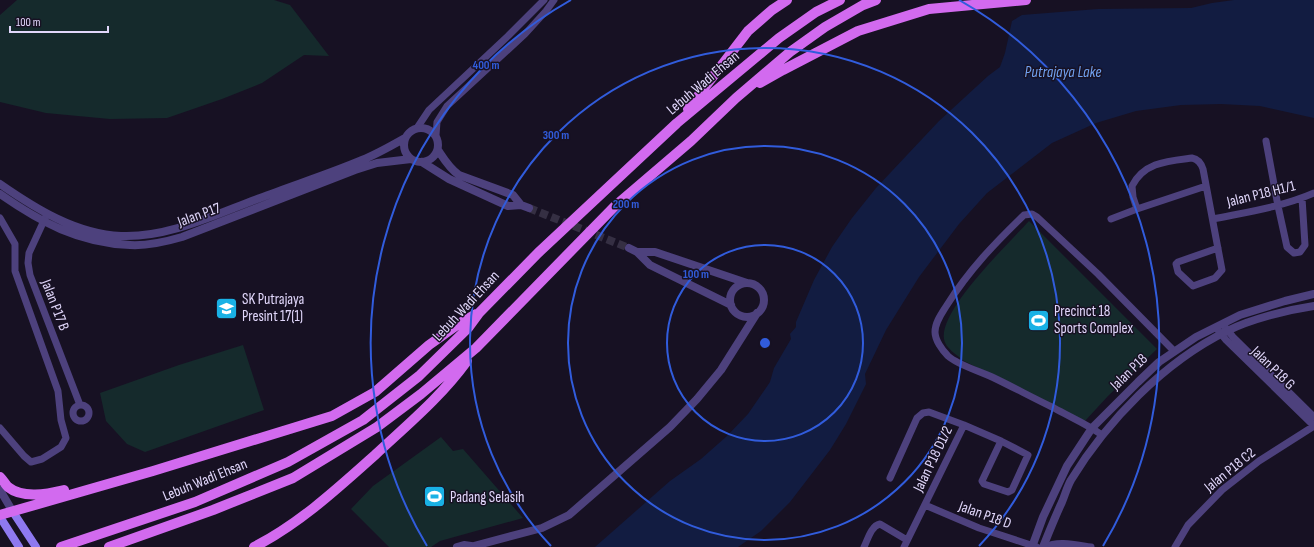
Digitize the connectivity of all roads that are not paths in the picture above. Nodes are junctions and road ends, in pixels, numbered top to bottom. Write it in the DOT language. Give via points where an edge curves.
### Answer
graph roads {
  1 [pos="544,0"];
  2 [pos="554,0"];
  3 [pos="787,0"];
  4 [pos="840,0"];
  5 [pos="876,0"];
  6 [pos="1022,0"];
  7 [pos="1004,1"];
  8 [pos="736,98"];
  9 [pos="677,123"];
  10 [pos="417,128"];
  11 [pos="436,135"];
  12 [pos="405,138"];
  13 [pos="1266,141"];
  14 [pos="438,150"];
  15 [pos="411,159"];
  16 [pos="422,162"];
  17 [pos="0,184"];
  18 [pos="1206,186"];
  19 [pos="1314,193"];
  20 [pos="0,194"];
  21 [pos="1302,198"];
  22 [pos="1278,206"];
  23 [pos="1137,209"];
  24 [pos="47,214"];
  25 [pos="0,218"];
  26 [pos="1213,218"];
  27 [pos="1111,219"];
  28 [pos="43,222"];
  29 [pos="628,248"];
  30 [pos="1218,248"];
  31 [pos="637,252"];
  32 [pos="747,283"];
  33 [pos="1314,294"];
  34 [pos="731,305"];
  35 [pos="1314,306"];
  36 [pos="479,313"];
  37 [pos="736,313"];
  38 [pos="757,313"];
  39 [pos="47,321"];
  40 [pos="34,325"];
  41 [pos="1219,325"];
  42 [pos="744,332"];
  43 [pos="1225,332"];
  44 [pos="476,348"];
  45 [pos="1174,351"];
  46 [pos="80,405"];
  47 [pos="60,412"];
  48 [pos="74,412"];
  49 [pos="1314,417"];
  50 [pos="964,425"];
  51 [pos="1314,426"];
  52 [pos="0,428"];
  53 [pos="1092,428"];
  54 [pos="1102,435"];
  55 [pos="1001,441"];
  56 [pos="153,471"];
  57 [pos="0,477"];
  58 [pos="890,478"];
  59 [pos="0,490"];
  60 [pos="925,505"];
  61 [pos="13,512"];
  62 [pos="0,516"];
  63 [pos="907,540"];
  64 [pos="19,547"];
  65 [pos="36,547"];
  66 [pos="60,547"];
  67 [pos="109,547"];
  68 [pos="254,547"];
  69 [pos="457,547"];
  70 [pos="471,547"];
  71 [pos="864,547"];
  72 [pos="904,547"];
  73 [pos="1034,547"];
  74 [pos="1044,547"];
  75 [pos="1091,547"];
  76 [pos="1175,547"];
  1 -- 10 [label="street" via="429,110"];
  2 -- 11 [label="street" via="525,34 447,106 437,122"];
  3 -- 9 [label="main road" via="748,31"];
  4 -- 9 [label="main road, Lebuh Wadi Ehsan" via="816,12 779,38"];
  5 -- 8 [label="main road, Lebuh Wadi Ehsan" via="825,27 790,52"];
  6 -- 7 [label="main road"];
  7 -- 8 [label="main road" via="929,9 858,31"];
  8 -- 44 [label="main road, Lebuh Wadi Ehsan" via="691,141 615,206"];
  9 -- 36 [label="main road, Lebuh Wadi Ehsan" via="538,253"];
  10 -- 11 [label="street" via="426,128"];
  10 -- 12 [label="street"];
  11 -- 14 [label="street"];
  12 -- 15 [label="street" via="404,149"];
  12 -- 24 [label="street, Jalan P17" via="362,160 189,224 159,232 120,236 107,234 82,228"];
  13 -- 22 [label="street"];
  14 -- 16 [label="street" via="432,159"];
  14 -- 16 [label="street" via="459,175 513,195 525,207 508,206 449,179"];
  15 -- 16 [label="street"];
  15 -- 28 [label="street, Jalan P17" via="377,163 355,170 182,237 161,242 130,245 99,241 66,232"];
  17 -- 24 [label="street, Jalan P17"];
  18 -- 23 [label="street"];
  18 -- 23 [label="street" via="1201,165 1196,159 1161,162 1150,166 1133,184 1131,189"];
  18 -- 26 [label="street"];
  19 -- 21 [label="street, Jalan P18 H1/1"];
  20 -- 28 [label="street, Jalan P17"];
  21 -- 22 [label="street, Jalan P18 H1/1"];
  21 -- 22 [label="street" via="1306,238 1304,248 1300,252 1294,253 1287,247"];
  22 -- 26 [label="street, Jalan P18 H1/1"];
  23 -- 27 [label="street"];
  24 -- 28 [label="street, Jalan P17 B"];
  25 -- 40 [label="street" via="15,244 15,271"];
  26 -- 30 [label="street"];
  28 -- 39 [label="street, Jalan P17 B" via="29,253 28,263"];
  29 -- 31 [label="street"];
  30 -- 30 [label="street" via="1222,270 1215,278 1193,286 1177,269 1178,262"];
  31 -- 32 [label="street" via="655,252"];
  31 -- 34 [label="street" via="650,265"];
  32 -- 34 [label="street" via="733,290"];
  32 -- 38 [label="street" via="755,285 762,292 764,302"];
  33 -- 41 [label="street, Jalan P18" via="1285,300"];
  34 -- 37 [label="street"];
  35 -- 43 [label="street, Jalan P18" via="1270,316"];
  36 -- 56 [label="main road" via="429,344 375,392 332,416"];
  36 -- 66 [label="main road, Lebuh Wadi Ehsan" via="468,328 419,376 363,420 288,462 195,502"];
  37 -- 38 [label="street" via="749,317"];
  37 -- 42 [label="street" via="742,322"];
  38 -- 42 [label="street"];
  39 -- 40 [label="street"];
  39 -- 46 [label="street, Jalan P17 B"];
  40 -- 47 [label="street" via="58,391"];
  41 -- 43 [label="street, Jalan P18 G"];
  41 -- 45 [label="street, Jalan P18"];
  42 -- 70 [label="street" via="721,370 681,416 570,515 542,528"];
  43 -- 49 [label="street, Jalan P18 G"];
  43 -- 51 [label="street, Jalan P18 G"];
  43 -- 54 [label="street, Jalan P18" via="1184,356 1152,383"];
  44 -- 67 [label="main road, Lebuh Wadi Ehsan" via="377,427 293,478"];
  44 -- 68 [label="main road" via="428,407 347,480 287,529"];
  45 -- 53 [label="street, Jalan P18" via="1159,362"];
  45 -- 53 [label="street" via="1038,217 1032,214 1024,215 974,266 940,316 935,333 938,342 949,356"];
  46 -- 48 [label="street"];
  46 -- 48 [label="street" via="87,407 88,417 79,420"];
  47 -- 48 [label="street"];
  47 -- 52 [label="street" via="66,438 64,444 35,462 24,456"];
  50 -- 55 [label="street, Jalan P18 D1/2"];
  50 -- 58 [label="street, Jalan P18 D1/2" via="929,412 920,415"];
  50 -- 60 [label="street, Jalan P18 D1/2"];
  51 -- 76 [label="street, Jalan P18 C2" via="1259,461 1222,490 1188,525"];
  53 -- 54 [label="street"];
  53 -- 73 [label="street, Jalan P18" via="1067,466 1043,517"];
  54 -- 74 [label="street, Jalan P18" via="1070,482"];
  55 -- 55 [label="street, Jalan P18 D1/2" via="1028,455 1012,490 1008,492 982,481"];
  56 -- 57 [label="main road" via="45,494 16,491 8,487"];
  56 -- 61 [label="main road"];
  59 -- 61 [label="street"];
  60 -- 63 [label="street, Jalan P18 D1/2"];
  60 -- 73 [label="street, Jalan P18 D" via="979,528"];
  61 -- 62 [label="main road"];
  61 -- 65 [label="main road"];
  62 -- 64 [label="main road"];
  63 -- 71 [label="street" via="880,524 873,528"];
  63 -- 72 [label="street, Jalan P18 D1/2"];
  69 -- 70 [label="street"];
  74 -- 75 [label="street" via="1058,544"];
}
